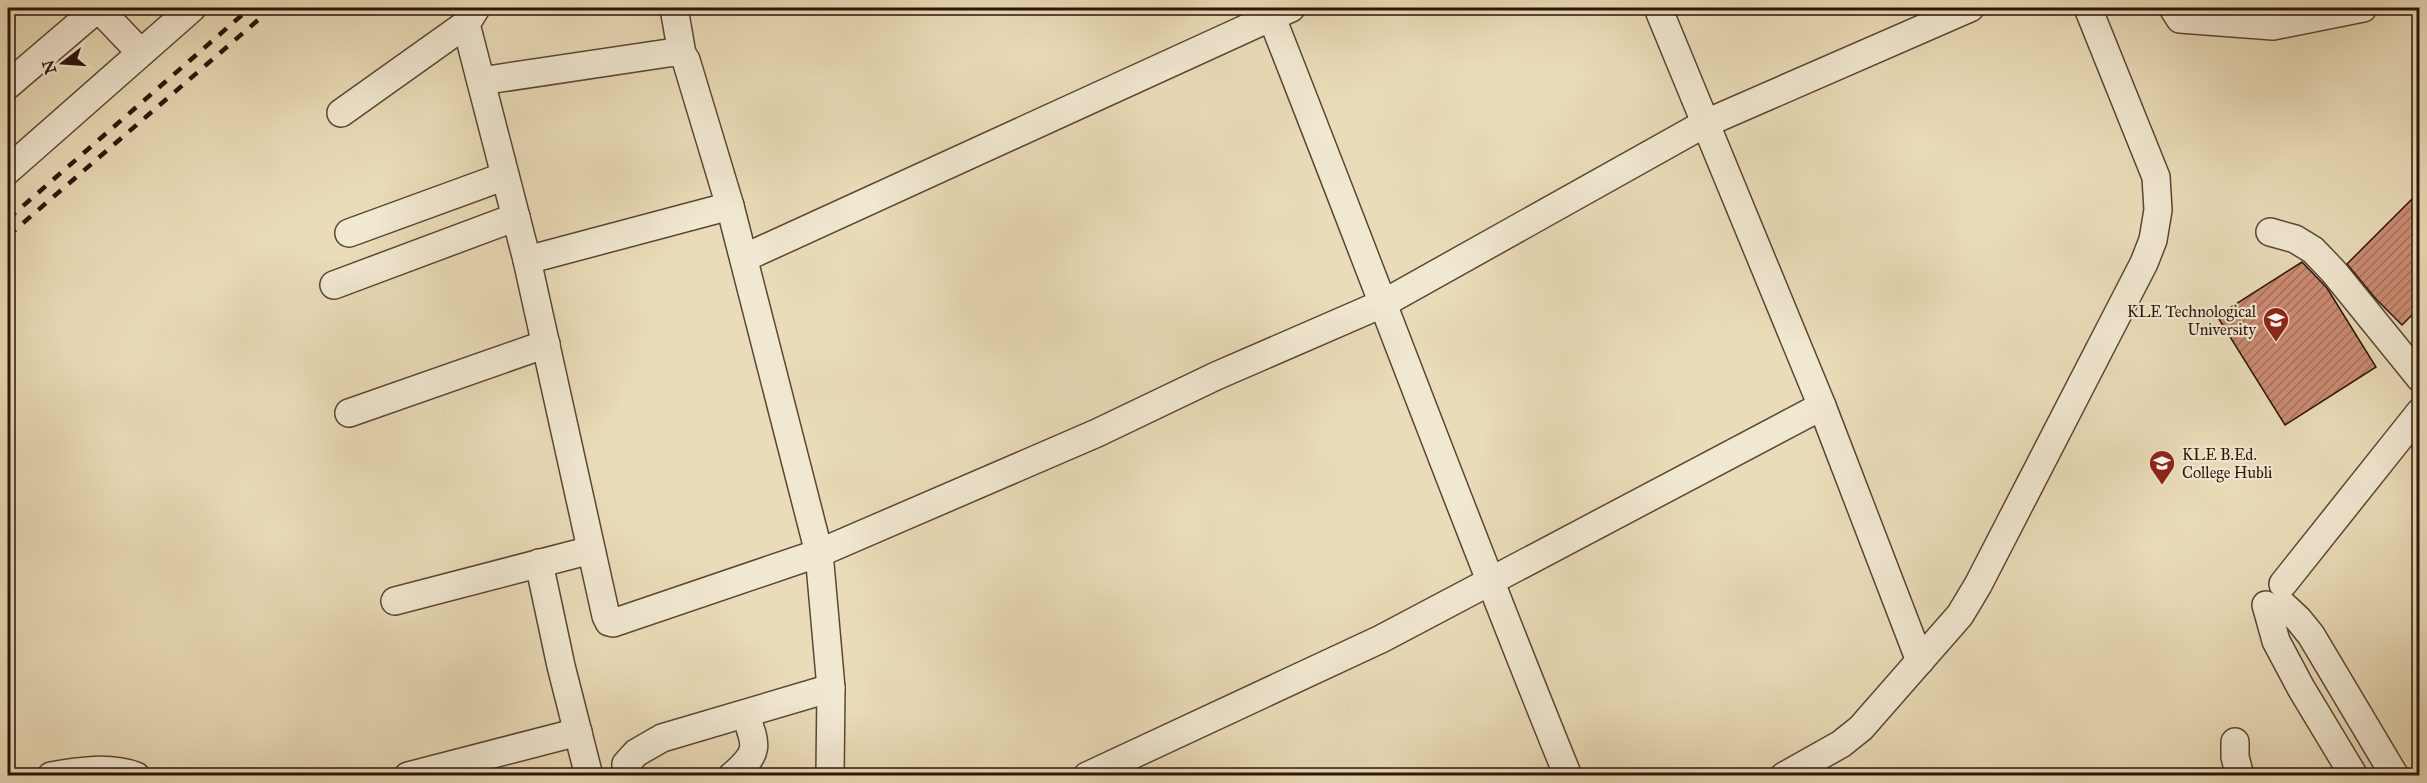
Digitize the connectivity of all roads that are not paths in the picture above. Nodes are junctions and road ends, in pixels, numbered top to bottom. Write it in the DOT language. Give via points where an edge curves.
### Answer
graph roads {
  1 [pos="98,8"];
  2 [pos="192,8"];
  3 [pos="674,8"];
  4 [pos="1658,8"];
  5 [pos="1970,8"];
  6 [pos="2088,8"];
  7 [pos="2173,8"];
  8 [pos="2363,8"];
  9 [pos="1277,11"];
  10 [pos="471,16"];
  11 [pos="140,52"];
  12 [pos="682,54"];
  13 [pos="481,81"];
  14 [pos="8,82"];
  15 [pos="341,113"];
  16 [pos="1704,124"];
  17 [pos="8,170"];
  18 [pos="505,176"];
  19 [pos="730,206"];
  20 [pos="516,216"];
  21 [pos="2270,232"];
  22 [pos="349,233"];
  23 [pos="744,258"];
  24 [pos="527,260"];
  25 [pos="334,285"];
  26 [pos="1384,303"];
  27 [pos="546,344"];
  28 [pos="2420,378"];
  29 [pos="1822,406"];
  30 [pos="2420,412"];
  31 [pos="350,413"];
  32 [pos="591,550"];
  33 [pos="819,553"];
  34 [pos="539,563"];
  35 [pos="1489,581"];
  36 [pos="2277,598"];
  37 [pos="395,601"];
  38 [pos="1920,661"];
  39 [pos="831,688"];
  40 [pos="745,714"];
  41 [pos="578,732"];
  42 [pos="2235,742"];
  43 [pos="51,776"];
  44 [pos="136,776"];
  45 [pos="408,776"];
  46 [pos="589,776"];
  47 [pos="626,776"];
  48 [pos="732,776"];
  49 [pos="830,776"];
  50 [pos="1087,776"];
  51 [pos="1568,776"];
  52 [pos="1784,776"];
  53 [pos="2240,776"];
  54 [pos="2354,776"];
  55 [pos="2395,776"];
  1 -- 11 [label="street"];
  1 -- 14 [label="street"];
  2 -- 11 [label="street"];
  3 -- 12 [label="street"];
  4 -- 16 [label="street"];
  5 -- 16 [label="street"];
  6 -- 38 [label="street" via="2156,177 2158,210 2153,240 1978,585 1960,615"];
  7 -- 8 [label="street" via="2180,20 2273,26"];
  9 -- 23 [label="street"];
  9 -- 26 [label="street"];
  10 -- 13 [label="street"];
  10 -- 15 [label="street"];
  11 -- 17 [label="street"];
  12 -- 13 [label="street"];
  12 -- 19 [label="street"];
  13 -- 18 [label="street"];
  16 -- 26 [label="street"];
  16 -- 29 [label="street"];
  18 -- 20 [label="street"];
  18 -- 22 [label="street"];
  19 -- 23 [label="street"];
  19 -- 24 [label="street"];
  20 -- 24 [label="street"];
  20 -- 25 [label="street"];
  21 -- 28 [label="street" via="2295,239 2313,250"];
  23 -- 33 [label="street"];
  24 -- 27 [label="street"];
  26 -- 33 [label="street"];
  26 -- 35 [label="street"];
  27 -- 31 [label="street"];
  27 -- 32 [label="street"];
  29 -- 35 [label="street"];
  29 -- 38 [label="street"];
  30 -- 36 [label="street"];
  32 -- 33 [label="street" via="607,620 613,623"];
  32 -- 34 [label="street"];
  33 -- 39 [label="street"];
  34 -- 37 [label="street"];
  34 -- 41 [label="street"];
  35 -- 50 [label="street" via="1381,639"];
  35 -- 51 [label="street"];
  36 -- 54 [label="street" via="2276,641"];
  36 -- 55 [label="street" via="2311,635"];
  38 -- 52 [label="street" via="1861,728"];
  39 -- 40 [label="street"];
  39 -- 49 [label="street"];
  40 -- 47 [label="street" via="649,744 626,764"];
  40 -- 48 [label="street" via="755,753"];
  41 -- 45 [label="street"];
  41 -- 46 [label="street"];
  42 -- 53 [label="street"];
  43 -- 44 [label="street" via="109,770"];
}
